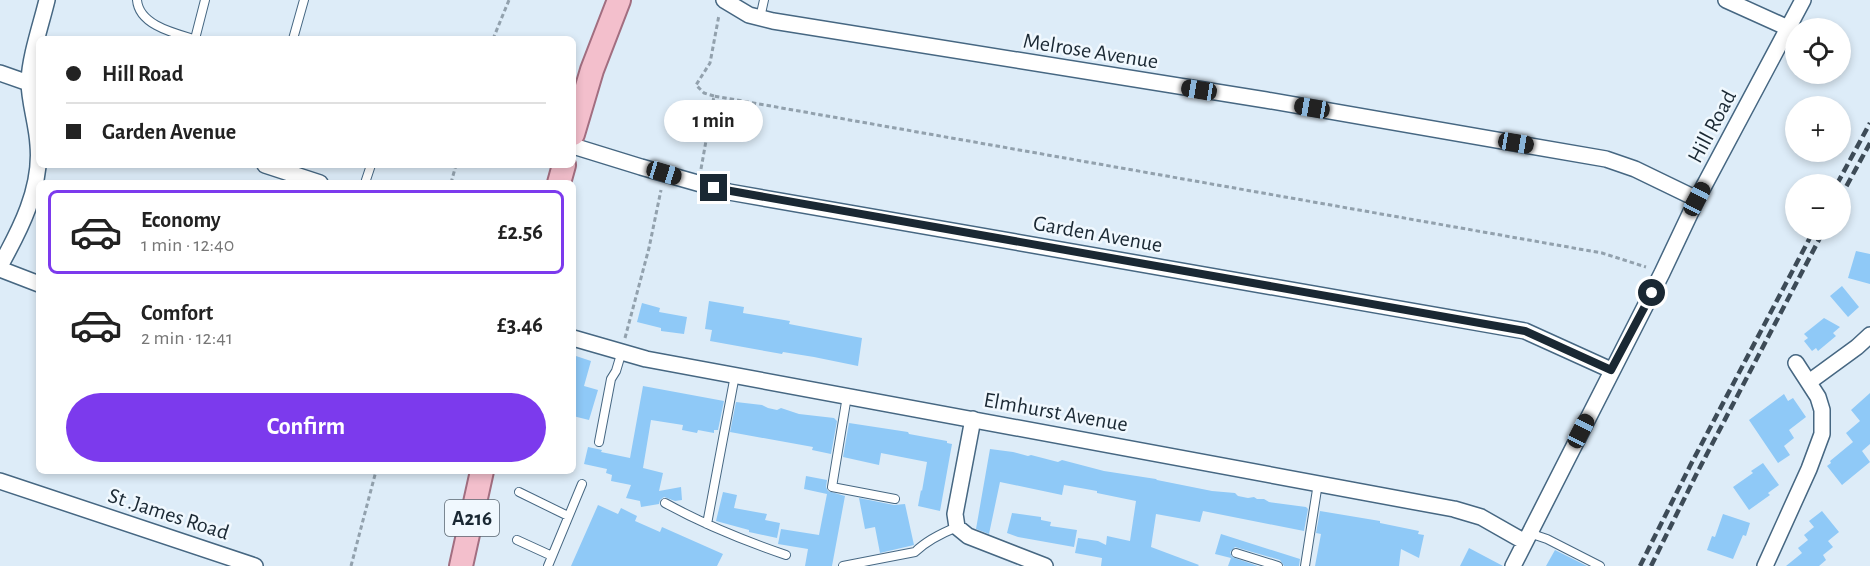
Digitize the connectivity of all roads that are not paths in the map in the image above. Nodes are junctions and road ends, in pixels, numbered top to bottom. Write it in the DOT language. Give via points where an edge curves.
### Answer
graph roads {
  1 [pos="47,0"];
  2 [pos="137,0"];
  3 [pos="205,0"];
  4 [pos="304,0"];
  5 [pos="619,0"];
  6 [pos="764,0"];
  7 [pos="1726,0"];
  8 [pos="1803,0"];
  9 [pos="725,1"];
  10 [pos="760,18"];
  11 [pos="1793,18"];
  12 [pos="1785,27"];
  13 [pos="1785,34"];
  14 [pos="38,36"];
  15 [pos="185,36"];
  16 [pos="196,36"];
  17 [pos="294,36"];
  18 [pos="36,45"];
  19 [pos="0,73"];
  20 [pos="34,85"];
  21 [pos="36,112"];
  22 [pos="576,124"];
  23 [pos="576,147"];
  24 [pos="274,168"];
  25 [pos="36,180"];
  26 [pos="311,180"];
  27 [pos="1697,199"];
  28 [pos="0,268"];
  29 [pos="36,283"];
  30 [pos="1870,335"];
  31 [pos="576,339"];
  32 [pos="622,351"];
  33 [pos="1796,363"];
  34 [pos="1611,370"];
  35 [pos="735,375"];
  36 [pos="1809,382"];
  37 [pos="848,396"];
  38 [pos="973,418"];
  39 [pos="599,442"];
  40 [pos="481,474"];
  41 [pos="0,481"];
  42 [pos="1318,483"];
  43 [pos="582,484"];
  44 [pos="519,492"];
  45 [pos="896,499"];
  46 [pos="665,503"];
  47 [pos="568,516"];
  48 [pos="707,524"];
  49 [pos="957,528"];
  50 [pos="1527,537"];
  51 [pos="517,540"];
  52 [pos="1236,553"];
  53 [pos="786,555"];
  54 [pos="552,556"];
  55 [pos="1038,564"];
  56 [pos="255,566"];
  57 [pos="461,566"];
  58 [pos="548,566"];
  59 [pos="843,566"];
  60 [pos="1278,566"];
  61 [pos="1305,566"];
  62 [pos="1513,566"];
  63 [pos="1600,566"];
  64 [pos="1765,566"];
  1 -- 14 [label="street"];
  2 -- 15 [label="lane" via="141,14 168,31"];
  3 -- 16 [label="lane"];
  4 -- 17 [label="lane"];
  5 -- 22 [label="main road"];
  6 -- 10 [label="lane"];
  7 -- 12 [label="street"];
  8 -- 11 [label="street, Hill Road"];
  9 -- 10 [label="street, Melrose Avenue"];
  10 -- 27 [label="street, Melrose Avenue" via="1606,159"];
  13 -- 27 [label="street, Hill Road"];
  18 -- 20 [label="street" via="30,70"];
  19 -- 20 [label="street"];
  20 -- 21 [label="street"];
  23 -- 34 [label="street, Garden Avenue" via="698,184 753,196 1525,331"];
  24 -- 26 [label="street"];
  25 -- 28 [label="street"];
  27 -- 34 [label="street, Hill Road"];
  28 -- 29 [label="street"];
  30 -- 36 [label="street"];
  31 -- 32 [label="street, Elmhurst Avenue"];
  32 -- 35 [label="street, Elmhurst Avenue"];
  32 -- 39 [label="lane" via="611,379"];
  33 -- 36 [label="street"];
  34 -- 50 [label="street, Hill Road"];
  35 -- 37 [label="street, Elmhurst Avenue"];
  35 -- 48 [label="lane"];
  36 -- 64 [label="street" via="1822,410 1819,444"];
  37 -- 38 [label="street, Elmhurst Avenue"];
  37 -- 45 [label="lane" via="832,487"];
  38 -- 42 [label="street, Elmhurst Avenue"];
  38 -- 49 [label="street" via="955,514"];
  40 -- 57 [label="main road, A216"];
  41 -- 56 [label="street, St .James Road"];
  42 -- 50 [label="street, Elmhurst Avenue" via="1454,509"];
  42 -- 61 [label="lane"];
  43 -- 47 [label="lane"];
  44 -- 47 [label="lane"];
  46 -- 48 [label="lane"];
  47 -- 54 [label="lane"];
  48 -- 53 [label="lane"];
  49 -- 55 [label="street"];
  49 -- 59 [label="lane" via="915,552"];
  50 -- 62 [label="street, Hill Road"];
  50 -- 63 [label="lane" via="1547,539"];
  51 -- 54 [label="lane"];
  52 -- 60 [label="lane"];
  54 -- 58 [label="lane"];
}
